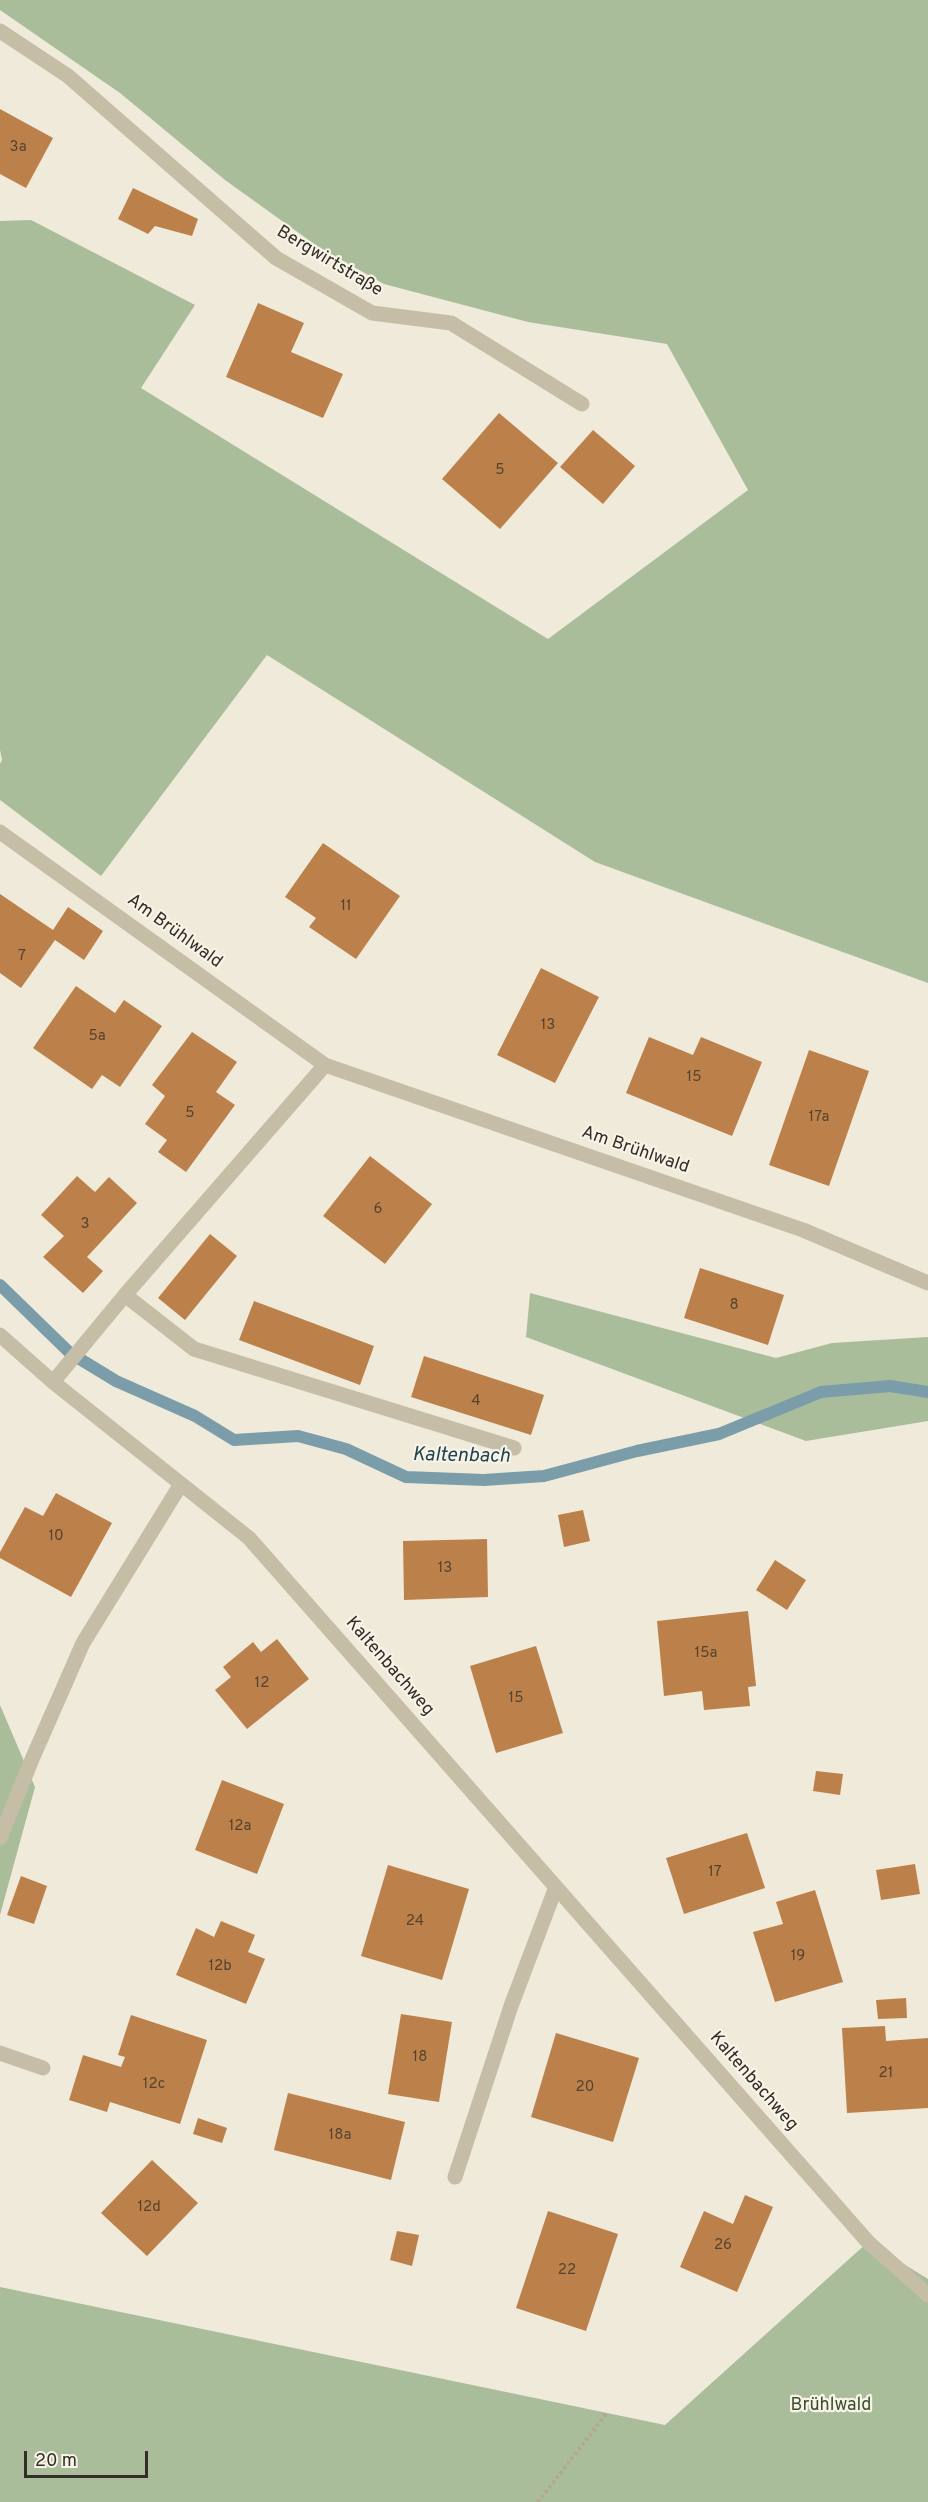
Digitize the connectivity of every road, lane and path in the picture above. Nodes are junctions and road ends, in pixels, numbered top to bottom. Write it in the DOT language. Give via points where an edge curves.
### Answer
graph roads {
  1 [pos="0,31"];
  2 [pos="582,404"];
  3 [pos="0,832"];
  4 [pos="325,1065"];
  5 [pos="928,1283"];
  6 [pos="125,1295"];
  7 [pos="0,1335"];
  8 [pos="53,1382"];
  9 [pos="514,1448"];
  10 [pos="181,1484"];
  11 [pos="0,1838"];
  12 [pos="556,1887"];
  13 [pos="0,2053"];
  14 [pos="43,2068"];
  15 [pos="454,2178"];
  16 [pos="928,2295"];
  17 [pos="607,2413"];
  18 [pos="538,2502"];
  1 -- 2 [label="street, Bergwirtstraße" via="68,76 276,258 372,313 451,323"];
  3 -- 4 [label="street, Am Brühlwald"];
  4 -- 5 [label="street, Am Brühlwald" via="803,1230"];
  4 -- 6 [label="street"];
  6 -- 8 [label="street"];
  6 -- 9 [label="street" via="194,1349"];
  7 -- 8 [label="street, Kaltenbachweg"];
  8 -- 10 [label="street, Kaltenbachweg"];
  10 -- 11 [label="street" via="83,1643"];
  10 -- 12 [label="street, Kaltenbachweg" via="249,1538"];
  12 -- 15 [label="street"];
  12 -- 16 [label="street, Kaltenbachweg" via="868,2242"];
  13 -- 14 [label="street"];
  17 -- 18 [label="path"];
}
